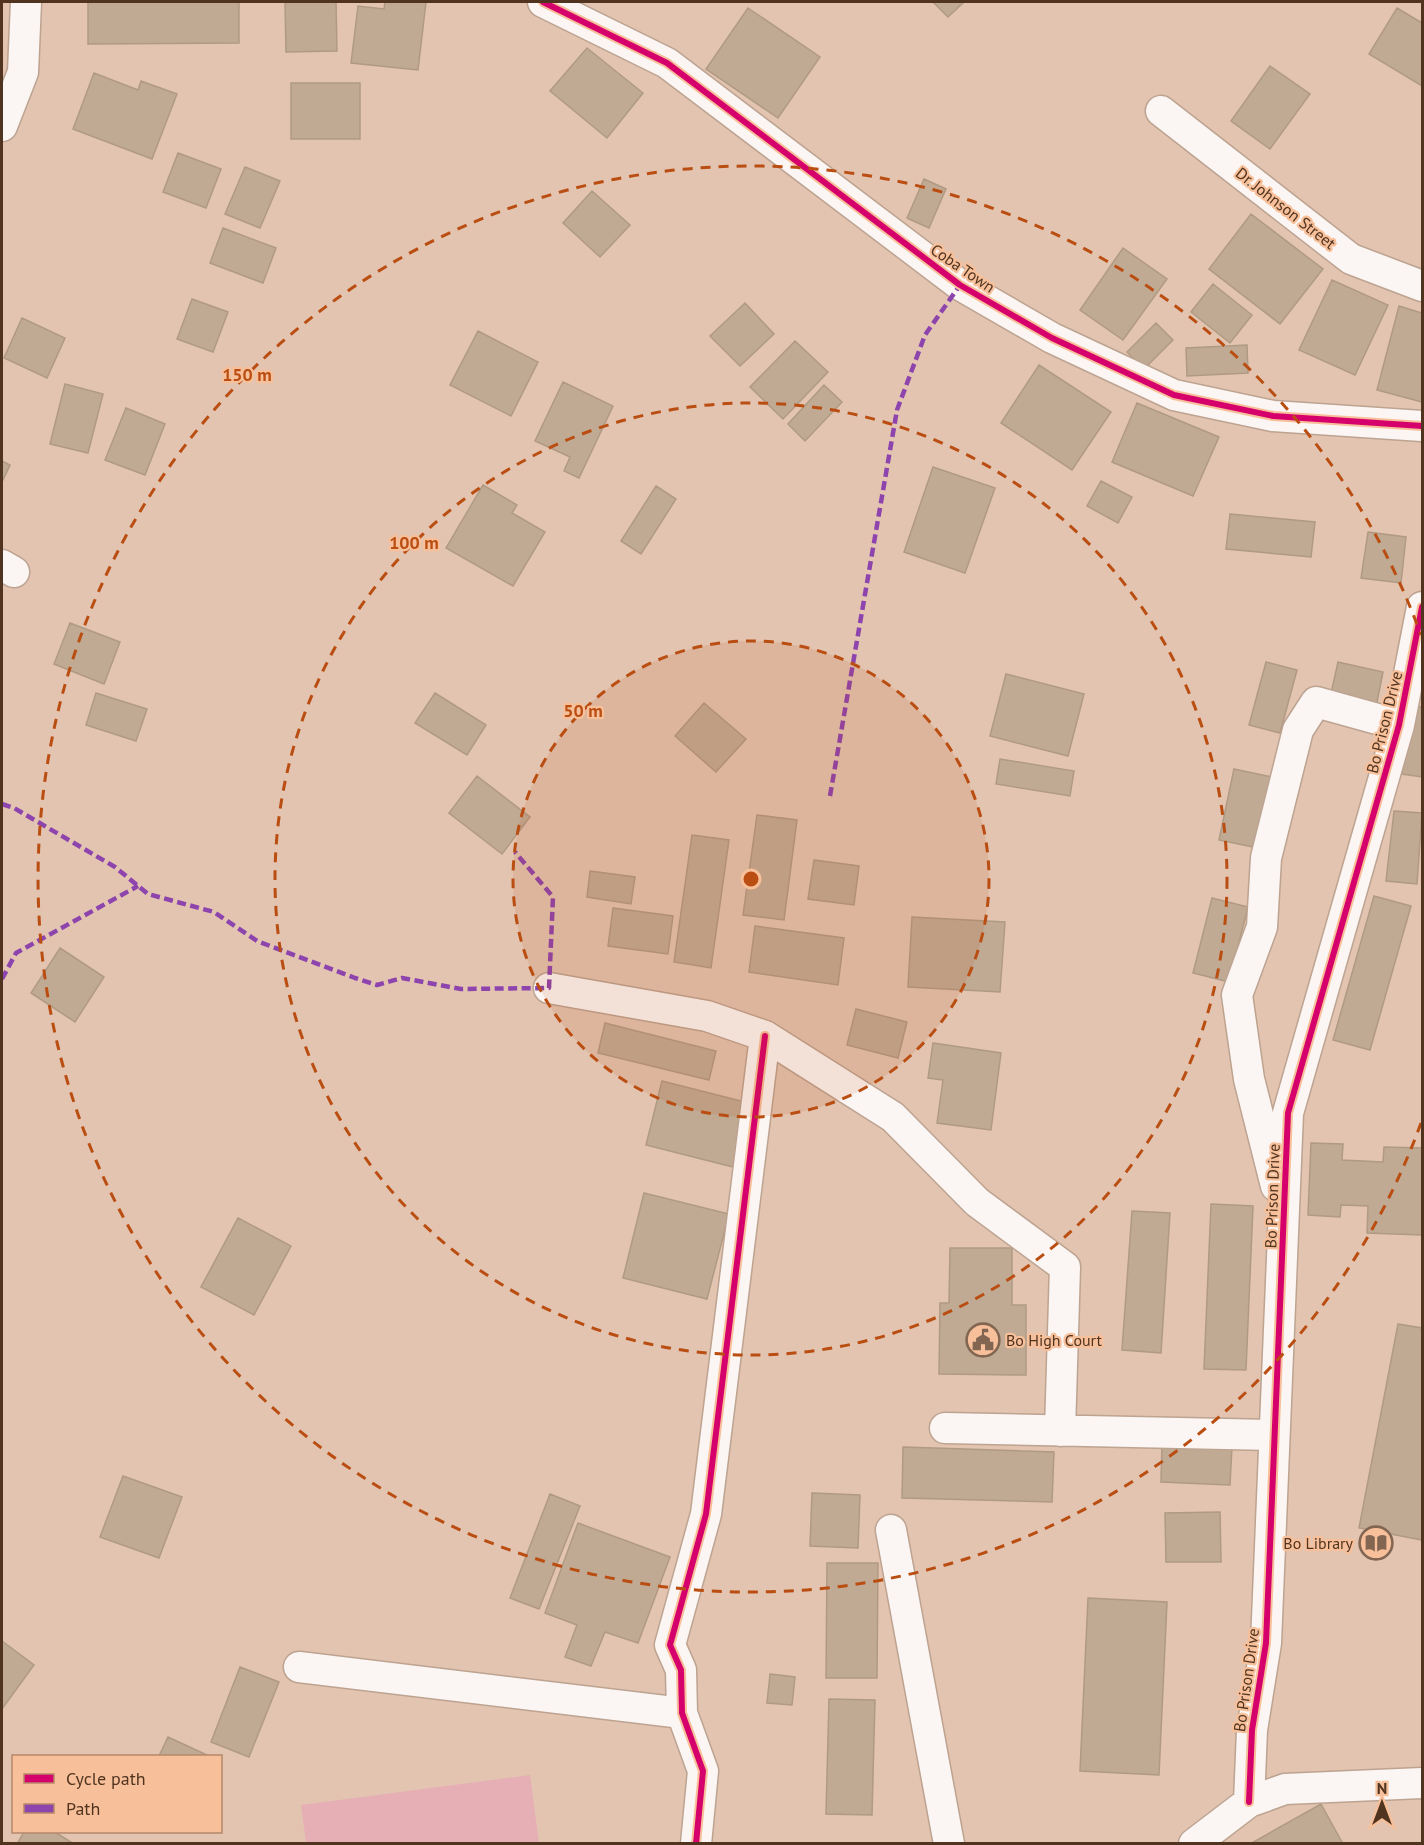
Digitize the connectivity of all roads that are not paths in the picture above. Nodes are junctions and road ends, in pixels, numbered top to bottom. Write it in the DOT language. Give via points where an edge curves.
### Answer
graph roads {
  1 [pos="26,2"];
  2 [pos="543,2"];
  3 [pos="1161,111"];
  4 [pos="2,126"];
  5 [pos="1422,286"];
  6 [pos="1422,426"];
  7 [pos="1422,607"];
  8 [pos="1400,725"];
  9 [pos="549,988"];
  10 [pos="765,1036"];
  11 [pos="1285,1221"];
  12 [pos="945,1428"];
  13 [pos="1060,1431"];
  14 [pos="1274,1435"];
  15 [pos="891,1530"];
  16 [pos="299,1667"];
  17 [pos="682,1713"];
  18 [pos="1422,1783"];
  19 [pos="1249,1802"];
  20 [pos="696,1844"];
  21 [pos="949,1844"];
  22 [pos="1194,1844"];
  1 -- 4 [label="street" via="23,72"];
  2 -- 6 [label="street, Coba Town" via="668,63 960,285 1052,338 1174,395 1273,416"];
  3 -- 5 [label="street, Dr. Johnson Street" via="1351,259"];
  7 -- 8 [label="street, Bo Prison Drive"];
  8 -- 11 [label="street, Bo Prison Drive" via="1288,1113"];
  8 -- 11 [label="street" via="1316,702 1298,730 1266,858 1262,927 1237,994 1249,1079"];
  9 -- 10 [label="street" via="707,1016"];
  10 -- 13 [label="street" via="893,1117 977,1202 1065,1267"];
  10 -- 17 [label="street" via="706,1514 670,1645 681,1670"];
  11 -- 14 [label="street, Bo Prison Drive"];
  12 -- 13 [label="street"];
  13 -- 14 [label="street"];
  14 -- 19 [label="street, Bo Prison Drive" via="1266,1643 1252,1730"];
  15 -- 21 [label="street"];
  16 -- 17 [label="street"];
  17 -- 20 [label="street" via="703,1772"];
  18 -- 19 [label="street" via="1285,1789"];
  19 -- 22 [label="street"];
}
